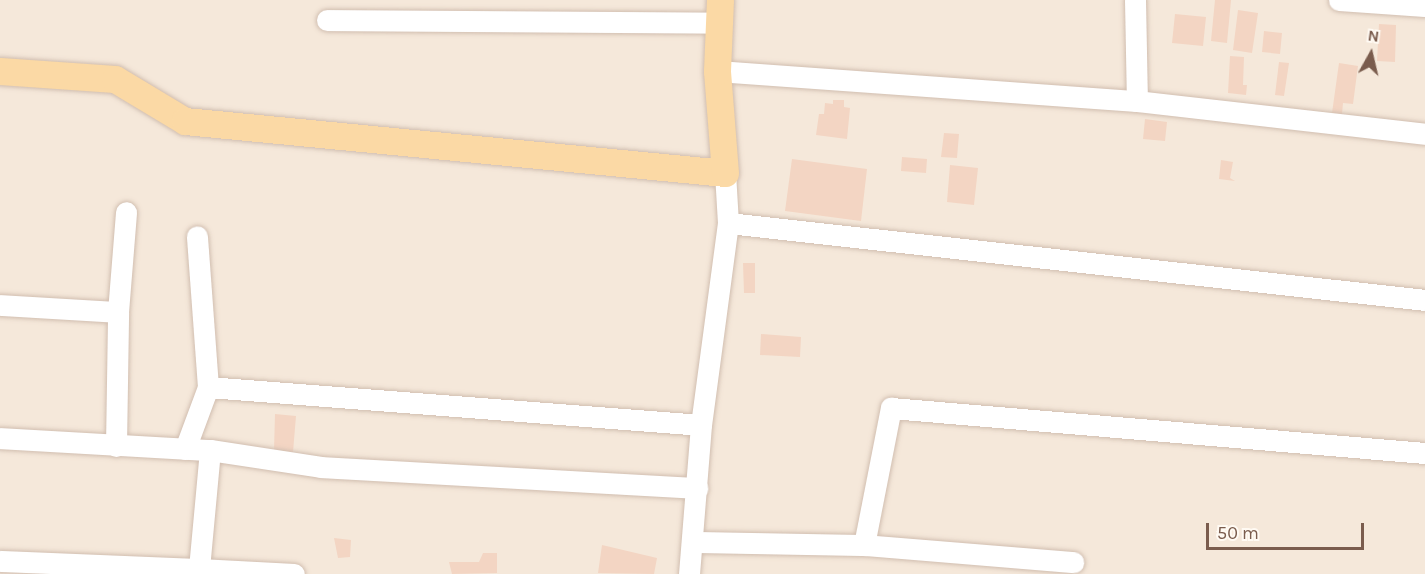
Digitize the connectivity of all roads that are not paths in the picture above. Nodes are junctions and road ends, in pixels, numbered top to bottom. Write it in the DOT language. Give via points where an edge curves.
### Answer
graph roads {
  1 [pos="1135,0"];
  2 [pos="1339,0"];
  3 [pos="1425,6"];
  4 [pos="720,11"];
  5 [pos="327,20"];
  6 [pos="0,71"];
  7 [pos="717,71"];
  8 [pos="1137,101"];
  9 [pos="1425,134"];
  10 [pos="725,173"];
  11 [pos="126,212"];
  12 [pos="728,224"];
  13 [pos="197,236"];
  14 [pos="1425,300"];
  15 [pos="0,305"];
  16 [pos="118,312"];
  17 [pos="207,387"];
  18 [pos="701,425"];
  19 [pos="0,438"];
  20 [pos="116,446"];
  21 [pos="185,449"];
  22 [pos="210,450"];
  23 [pos="1425,453"];
  24 [pos="697,489"];
  25 [pos="694,542"];
  26 [pos="864,545"];
  27 [pos="0,561"];
  28 [pos="1073,562"];
  29 [pos="199,569"];
  30 [pos="294,574"];
  31 [pos="689,574"];
  1 -- 8 [label="street"];
  2 -- 3 [label="street"];
  4 -- 5 [label="street"];
  4 -- 7 [label="main road"];
  6 -- 10 [label="main road" via="115,79 185,121"];
  7 -- 8 [label="street"];
  7 -- 10 [label="main road"];
  8 -- 9 [label="street"];
  10 -- 12 [label="street"];
  11 -- 16 [label="street"];
  12 -- 14 [label="street"];
  12 -- 18 [label="street"];
  13 -- 17 [label="street"];
  15 -- 16 [label="street"];
  16 -- 20 [label="street"];
  17 -- 18 [label="street"];
  17 -- 21 [label="street"];
  18 -- 24 [label="street"];
  19 -- 20 [label="street"];
  20 -- 21 [label="street"];
  21 -- 22 [label="street"];
  22 -- 24 [label="street" via="321,467"];
  22 -- 29 [label="street"];
  23 -- 26 [label="street" via="891,408"];
  24 -- 25 [label="street"];
  25 -- 26 [label="street"];
  25 -- 31 [label="street"];
  26 -- 28 [label="street"];
  27 -- 29 [label="street"];
  29 -- 30 [label="street"];
}
